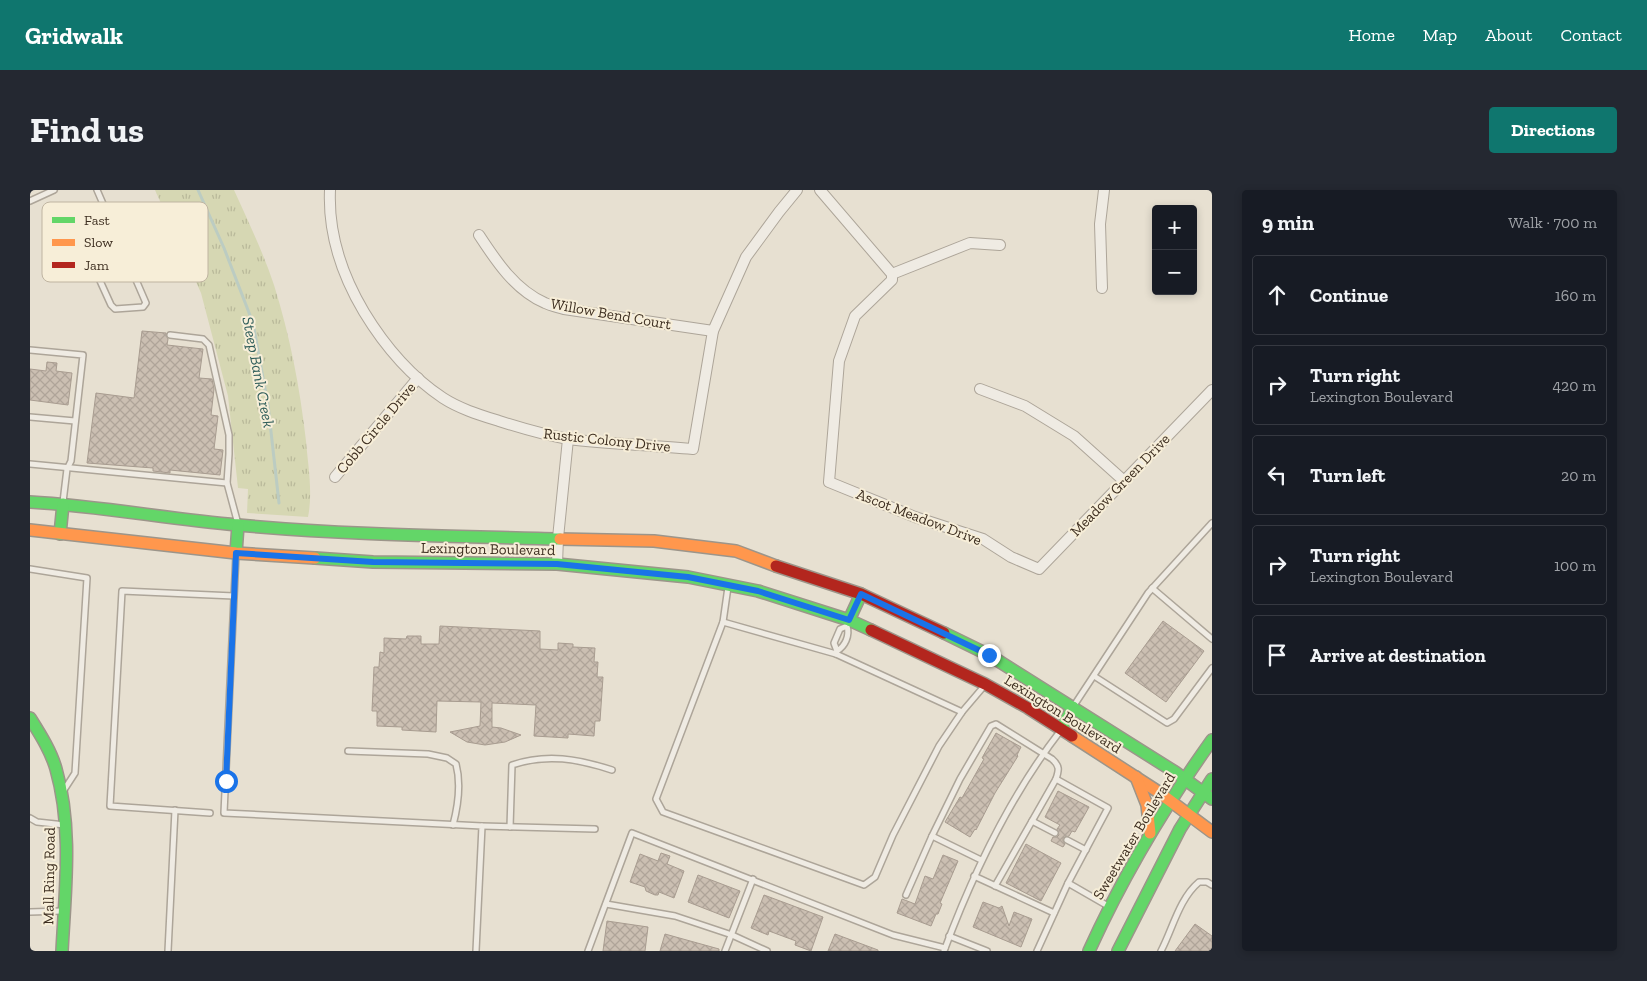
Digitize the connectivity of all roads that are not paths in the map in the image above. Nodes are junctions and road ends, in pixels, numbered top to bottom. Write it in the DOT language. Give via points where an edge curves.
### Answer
graph roads {
  1 [pos="54,190"];
  2 [pos="97,190"];
  3 [pos="330,190"];
  4 [pos="797,190"];
  5 [pos="820,190"];
  6 [pos="1104,190"];
  7 [pos="30,201"];
  8 [pos="102,202"];
  9 [pos="479,235"];
  10 [pos="1000,245"];
  11 [pos="892,274"];
  12 [pos="100,282"];
  13 [pos="137,282"];
  14 [pos="1102,288"];
  15 [pos="713,331"];
  16 [pos="170,335"];
  17 [pos="30,350"];
  18 [pos="418,378"];
  19 [pos="980,389"];
  20 [pos="1212,390"];
  21 [pos="30,417"];
  22 [pos="75,422"];
  23 [pos="568,438"];
  24 [pos="30,464"];
  25 [pos="67,468"];
  26 [pos="334,477"];
  27 [pos="1123,480"];
  28 [pos="227,483"];
  29 [pos="30,502"];
  30 [pos="63,504"];
  31 [pos="1212,523"];
  32 [pos="238,525"];
  33 [pos="30,530"];
  34 [pos="60,534"];
  35 [pos="558,538"];
  36 [pos="236,553"];
  37 [pos="1025,562"];
  38 [pos="557,564"];
  39 [pos="30,570"];
  40 [pos="728,585"];
  41 [pos="1152,588"];
  42 [pos="861,594"];
  43 [pos="234,596"];
  44 [pos="723,622"];
  45 [pos="848,623"];
  46 [pos="1212,639"];
  47 [pos="837,653"];
  48 [pos="1212,668"];
  49 [pos="1094,676"];
  50 [pos="985,684"];
  51 [pos="1073,707"];
  52 [pos="962,712"];
  53 [pos="30,718"];
  54 [pos="1061,729"];
  55 [pos="1212,740"];
  56 [pos="348,751"];
  57 [pos="1043,752"];
  58 [pos="612,770"];
  59 [pos="1136,777"];
  60 [pos="1056,779"];
  61 [pos="1185,779"];
  62 [pos="1212,779"];
  63 [pos="61,795"];
  64 [pos="1208,796"];
  65 [pos="1171,801"];
  66 [pos="175,810"];
  67 [pos="210,813"];
  68 [pos="1189,815"];
  69 [pos="30,818"];
  70 [pos="1032,821"];
  71 [pos="65,825"];
  72 [pos="453,825"];
  73 [pos="482,826"];
  74 [pos="510,827"];
  75 [pos="595,829"];
  76 [pos="1212,832"];
  77 [pos="1055,833"];
  78 [pos="1150,833"];
  79 [pos="932,836"];
  80 [pos="1067,840"];
  81 [pos="1086,850"];
  82 [pos="981,860"];
  83 [pos="974,876"];
  84 [pos="753,879"];
  85 [pos="1068,883"];
  86 [pos="1212,885"];
  87 [pos="995,886"];
  88 [pos="906,895"];
  89 [pos="606,904"];
  90 [pos="1109,906"];
  91 [pos="64,911"];
  92 [pos="30,912"];
  93 [pos="1054,913"];
  94 [pos="732,935"];
  95 [pos="950,936"];
  96 [pos="945,950"];
  97 [pos="62,951"];
  98 [pos="168,951"];
  99 [pos="476,951"];
  100 [pos="588,951"];
  101 [pos="725,951"];
  102 [pos="767,951"];
  103 [pos="987,951"];
  104 [pos="1037,951"];
  105 [pos="1091,951"];
  106 [pos="1118,951"];
  107 [pos="1162,951"];
  1 -- 7 [label="lane"];
  2 -- 8 [label="lane"];
  3 -- 18 [label="street, Rustic Colony Drive" via="334,236 351,290 377,333"];
  4 -- 15 [label="street" via="746,257"];
  5 -- 11 [label="street"];
  6 -- 14 [label="street" via="1100,224"];
  9 -- 15 [label="street, Willow Bend Court" via="508,276 544,303 564,309"];
  10 -- 11 [label="street" via="970,243"];
  11 -- 37 [label="street, Ascot Meadow Drive" via="892,280 855,316 839,361 829,482 983,539"];
  12 -- 13 [label="lane" via="115,309 143,307 146,303"];
  15 -- 23 [label="street, Rustic Colony Drive" via="693,449"];
  16 -- 28 [label="lane" via="203,339 209,344 229,435"];
  17 -- 22 [label="lane" via="83,355"];
  18 -- 23 [label="street, Rustic Colony Drive" via="443,398 472,412"];
  18 -- 26 [label="street, Cobb Circle Drive"];
  19 -- 27 [label="street" via="1025,406 1074,436"];
  20 -- 27 [label="street, Meadow Green Drive"];
  21 -- 22 [label="lane"];
  22 -- 25 [label="lane" via="71,460"];
  23 -- 35 [label="street"];
  24 -- 25 [label="lane"];
  25 -- 28 [label="lane"];
  25 -- 30 [label="lane"];
  27 -- 37 [label="street, Meadow Green Drive" via="1039,568"];
  28 -- 32 [label="lane"];
  29 -- 30 [label="main road, Lexington Boulevard"];
  30 -- 32 [label="main road, Lexington Boulevard"];
  30 -- 34 [label="main road"];
  31 -- 41 [label="lane"];
  32 -- 35 [label="main road, Lexington Boulevard" via="408,535"];
  32 -- 36 [label="main road"];
  33 -- 34 [label="main road, Lexington Boulevard"];
  34 -- 36 [label="main road, Lexington Boulevard"];
  35 -- 38 [label="street"];
  35 -- 42 [label="main road, Lexington Boulevard" via="654,541 736,551"];
  36 -- 38 [label="main road, Lexington Boulevard" via="373,562"];
  36 -- 43 [label="lane"];
  38 -- 40 [label="main road, Lexington Boulevard" via="688,577"];
  39 -- 63 [label="lane" via="87,578 75,772"];
  40 -- 44 [label="lane"];
  40 -- 45 [label="main road, Lexington Boulevard" via="758,591"];
  41 -- 46 [label="lane"];
  41 -- 49 [label="lane"];
  42 -- 45 [label="main road"];
  42 -- 51 [label="main road, Lexington Boulevard" via="989,655"];
  43 -- 66 [label="lane" via="122,590 110,806"];
  43 -- 72 [label="lane" via="224,813"];
  44 -- 47 [label="lane"];
  44 -- 52 [label="lane" via="656,799 663,812 864,885 876,877 893,835 939,746"];
  45 -- 47 [label="lane" via="849,632"];
  45 -- 47 [label="lane" via="840,629 834,643"];
  45 -- 50 [label="main road, Lexington Boulevard"];
  47 -- 52 [label="lane"];
  48 -- 49 [label="lane" via="1174,719 1167,723"];
  49 -- 51 [label="lane"];
  50 -- 52 [label="lane"];
  50 -- 54 [label="main road, Lexington Boulevard"];
  51 -- 54 [label="main road"];
  51 -- 61 [label="main road, Lexington Boulevard"];
  53 -- 63 [label="main road, Mall Ring Road" via="56,768"];
  54 -- 57 [label="lane"];
  54 -- 59 [label="main road, Lexington Boulevard"];
  55 -- 61 [label="main road, Sweetwater Boulevard"];
  56 -- 72 [label="lane" via="428,754 452,761 459,775"];
  57 -- 60 [label="lane" via="1058,764"];
  57 -- 79 [label="lane" via="996,724 992,726 960,779"];
  57 -- 82 [label="lane"];
  58 -- 74 [label="lane" via="576,760 529,760 512,765"];
  59 -- 65 [label="main road, Lexington Boulevard"];
  59 -- 78 [label="main road" via="1147,805"];
  60 -- 70 [label="lane"];
  60 -- 81 [label="lane" via="1108,808"];
  61 -- 64 [label="main road, Lexington Boulevard"];
  61 -- 65 [label="main road, Sweetwater Boulevard"];
  62 -- 64 [label="main road"];
  63 -- 71 [label="main road, Mall Ring Road"];
  64 -- 68 [label="main road"];
  65 -- 68 [label="main road, Lexington Boulevard"];
  65 -- 78 [label="main road, Sweetwater Boulevard"];
  66 -- 67 [label="lane"];
  66 -- 98 [label="lane"];
  68 -- 76 [label="main road, Lexington Boulevard"];
  68 -- 106 [label="main road"];
  69 -- 71 [label="lane" via="37,822"];
  70 -- 77 [label="lane"];
  70 -- 87 [label="lane"];
  71 -- 91 [label="main road, Mall Ring Road"];
  72 -- 73 [label="lane"];
  73 -- 74 [label="lane"];
  73 -- 99 [label="lane"];
  74 -- 75 [label="lane"];
  78 -- 90 [label="main road, Sweetwater Boulevard"];
  79 -- 82 [label="lane"];
  79 -- 88 [label="lane"];
  80 -- 81 [label="lane"];
  81 -- 85 [label="lane"];
  82 -- 83 [label="lane"];
  83 -- 87 [label="lane"];
  83 -- 95 [label="lane"];
  84 -- 89 [label="lane" via="632,833"];
  84 -- 94 [label="lane"];
  84 -- 96 [label="lane" via="893,935"];
  85 -- 90 [label="lane"];
  85 -- 93 [label="lane"];
  86 -- 107 [label="lane" via="1199,882 1190,890"];
  87 -- 93 [label="lane"];
  89 -- 94 [label="lane" via="675,916"];
  89 -- 100 [label="lane"];
  90 -- 105 [label="main road, Sweetwater Boulevard"];
  91 -- 92 [label="lane"];
  91 -- 97 [label="main road, Mall Ring Road"];
  93 -- 104 [label="lane"];
  94 -- 101 [label="lane"];
  94 -- 102 [label="lane"];
  95 -- 96 [label="lane"];
  95 -- 103 [label="lane"];
}
